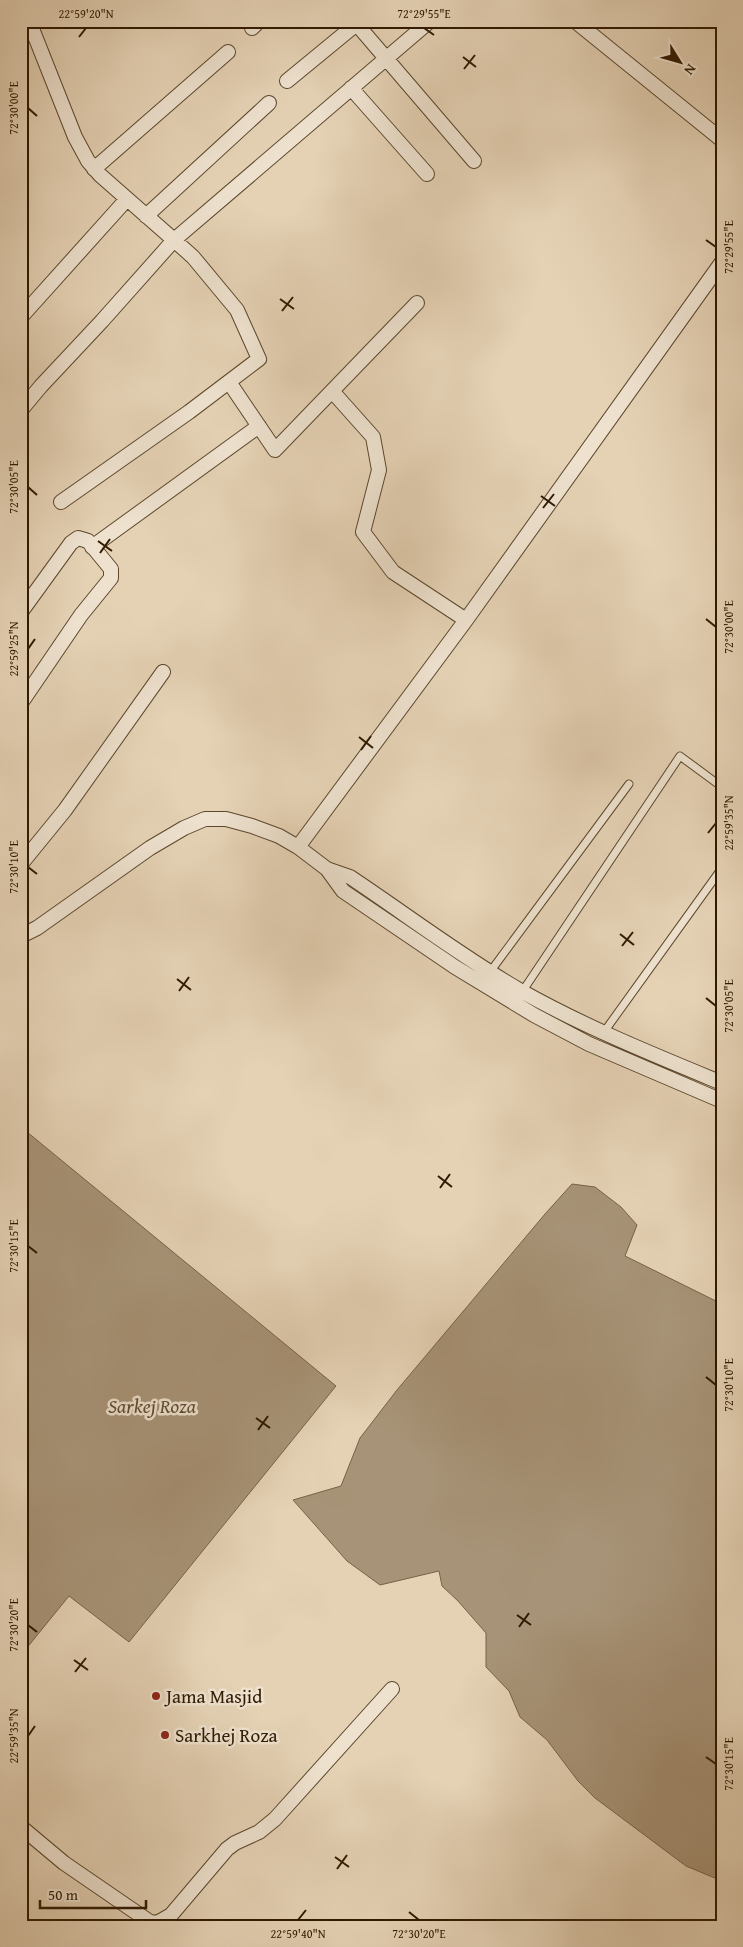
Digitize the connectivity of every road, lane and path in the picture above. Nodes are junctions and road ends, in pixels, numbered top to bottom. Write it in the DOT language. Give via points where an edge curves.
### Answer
graph roads {
  1 [pos="29,21"];
  2 [pos="430,21"];
  3 [pos="576,21"];
  4 [pos="357,22"];
  5 [pos="228,52"];
  6 [pos="386,59"];
  7 [pos="287,81"];
  8 [pos="351,88"];
  9 [pos="269,103"];
  10 [pos="722,140"];
  11 [pos="474,161"];
  12 [pos="94,169"];
  13 [pos="427,174"];
  14 [pos="127,199"];
  15 [pos="146,216"];
  16 [pos="174,240"];
  17 [pos="722,262"];
  18 [pos="417,303"];
  19 [pos="21,317"];
  20 [pos="229,382"];
  21 [pos="332,391"];
  22 [pos="21,410"];
  23 [pos="259,426"];
  24 [pos="61,502"];
  25 [pos="92,547"];
  26 [pos="21,612"];
  27 [pos="466,620"];
  28 [pos="163,672"];
  29 [pos="21,702"];
  30 [pos="629,784"];
  31 [pos="722,787"];
  32 [pos="298,847"];
  33 [pos="21,864"];
  34 [pos="327,868"];
  35 [pos="722,868"];
  36 [pos="416,921"];
  37 [pos="407,934"];
  38 [pos="21,936"];
  39 [pos="490,972"];
  40 [pos="522,991"];
  41 [pos="514,1004"];
  42 [pos="604,1032"];
  43 [pos="674,1063"];
  44 [pos="666,1078"];
  45 [pos="722,1083"];
  46 [pos="722,1101"];
  47 [pos="392,1689"];
  48 [pos="21,1827"];
  1 -- 12 [label="street" via="75,137"];
  2 -- 6 [label="street"];
  3 -- 10 [label="street"];
  4 -- 6 [label="street"];
  4 -- 7 [label="street"];
  5 -- 12 [label="street"];
  6 -- 8 [label="street"];
  6 -- 11 [label="street"];
  8 -- 13 [label="street"];
  8 -- 16 [label="street"];
  9 -- 15 [label="street"];
  12 -- 14 [label="street"];
  14 -- 15 [label="street"];
  14 -- 19 [label="street"];
  15 -- 16 [label="street"];
  16 -- 20 [label="street" via="193,257 237,310 259,359"];
  16 -- 22 [label="street"];
  17 -- 27 [label="street"];
  18 -- 21 [label="street"];
  20 -- 23 [label="street"];
  20 -- 24 [label="street"];
  21 -- 23 [label="street" via="275,450"];
  21 -- 27 [label="street" via="373,437 379,470 364,532 393,572"];
  23 -- 25 [label="street"];
  25 -- 26 [label="street" via="88,541 78,538 71,543"];
  25 -- 29 [label="street" via="111,569 111,578 81,615"];
  27 -- 32 [label="street"];
  28 -- 33 [label="street" via="65,810"];
  30 -- 39 [label="lane"];
  31 -- 40 [label="lane" via="680,756"];
  32 -- 34 [label="street"];
  32 -- 38 [label="street" via="252,826 226,819 204,819 150,848 38,928"];
  34 -- 36 [label="street" via="350,876"];
  34 -- 37 [label="street" via="343,891"];
  35 -- 42 [label="lane"];
  36 -- 37 [label="street"];
  36 -- 39 [label="street"];
  37 -- 41 [label="street"];
  39 -- 40 [label="street"];
  40 -- 41 [label="lane"];
  40 -- 42 [label="street"];
  41 -- 44 [label="street" via="589,1044"];
  42 -- 43 [label="street"];
  43 -- 44 [label="street"];
  43 -- 45 [label="street"];
  44 -- 46 [label="street"];
  47 -- 48 [label="street" via="275,1819 259,1832 227,1849 171,1915 157,1923 150,1922 64,1864"];
}
